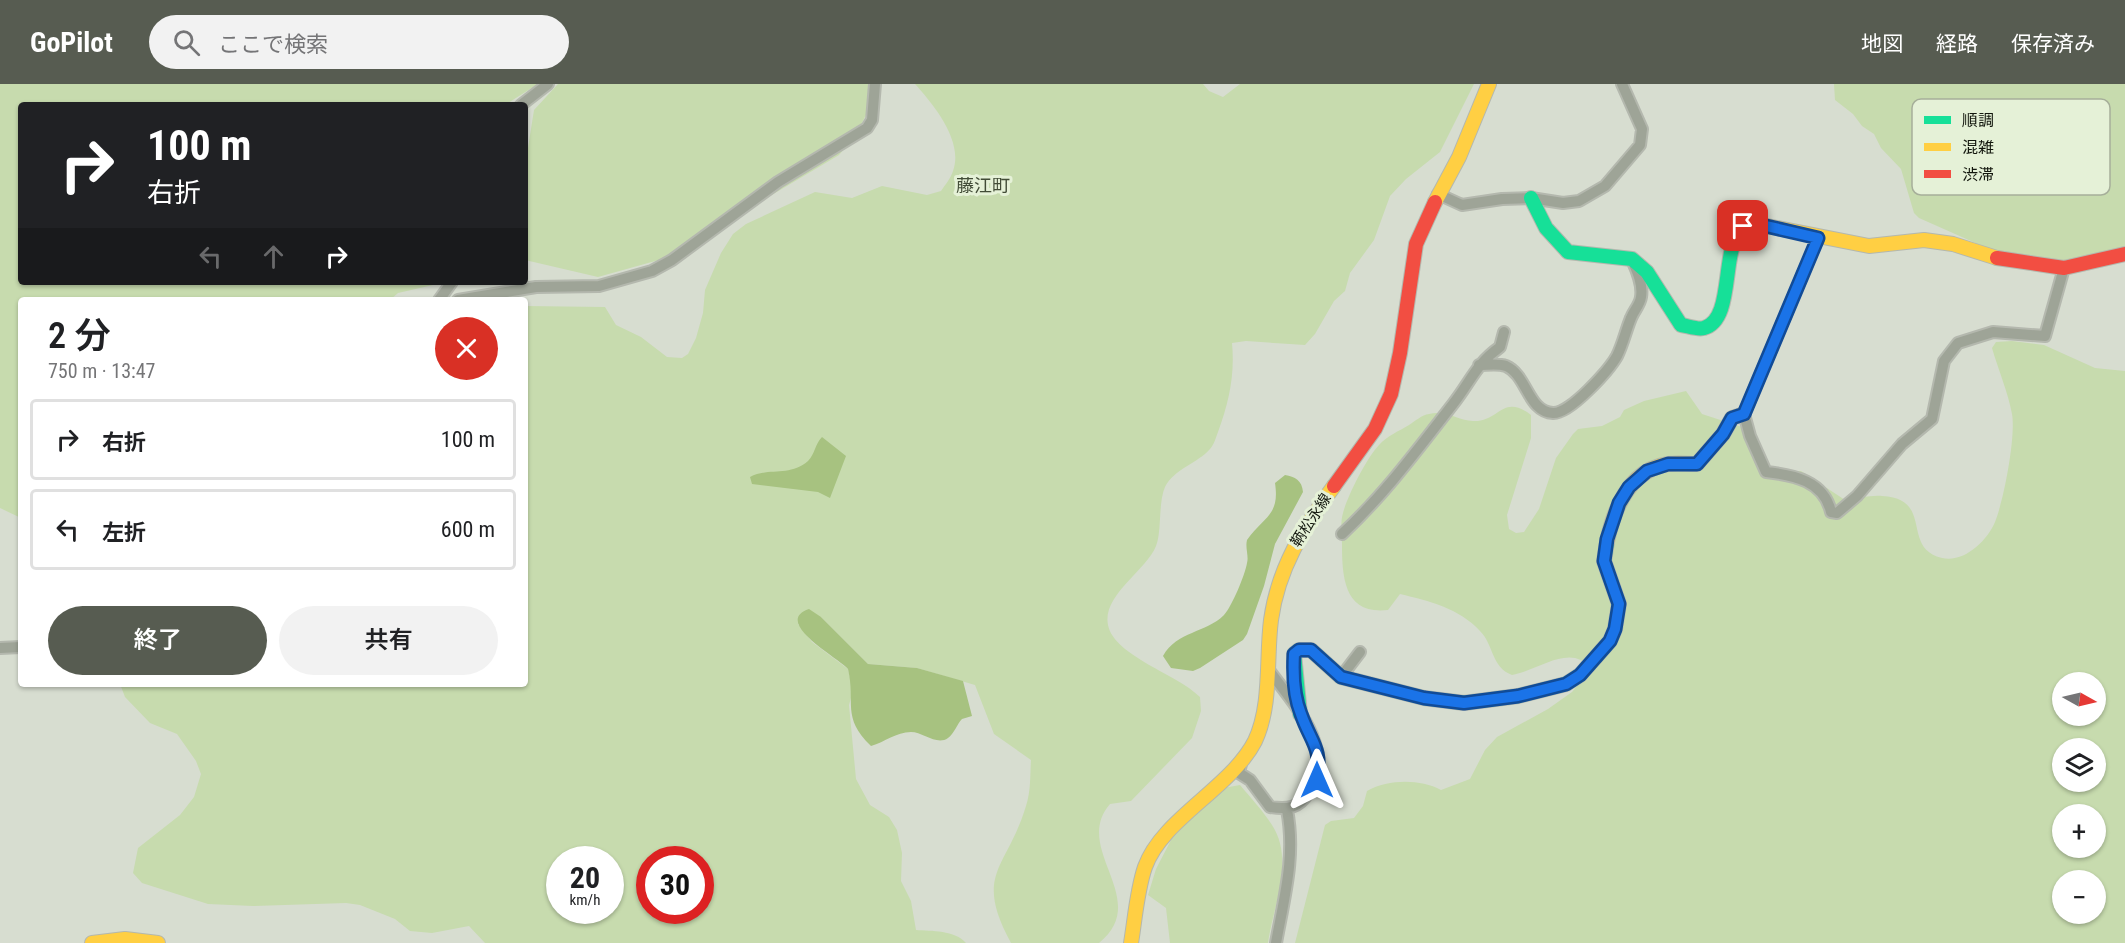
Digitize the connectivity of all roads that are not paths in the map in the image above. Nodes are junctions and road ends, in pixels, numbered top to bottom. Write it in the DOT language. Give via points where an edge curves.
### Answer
graph roads {
  1 [pos="548,84"];
  2 [pos="875,84"];
  3 [pos="1489,84"];
  4 [pos="1623,84"];
  5 [pos="525,102"];
  6 [pos="1438,194"];
  7 [pos="1531,198"];
  8 [pos="1818,238"];
  9 [pos="2125,254"];
  10 [pos="1632,259"];
  11 [pos="2064,268"];
  12 [pos="476,297"];
  13 [pos="1504,332"];
  14 [pos="1479,365"];
  15 [pos="1744,414"];
  16 [pos="1342,534"];
  17 [pos="18,647"];
  18 [pos="0,648"];
  19 [pos="1360,652"];
  20 [pos="1268,669"];
  21 [pos="1341,677"];
  22 [pos="1300,714"];
  23 [pos="1242,761"];
  24 [pos="1287,810"];
  25 [pos="92,943"];
  26 [pos="158,943"];
  27 [pos="1131,943"];
  28 [pos="1276,943"];
  1 -- 5 [label="street"];
  2 -- 12 [label="street" via="872,120 867,128 778,182 672,260 627,280 599,286 536,287"];
  3 -- 6 [label="street, 鞆松永線" via="1459,157"];
  4 -- 7 [label="street" via="1642,129 1641,145 1605,186 1579,201 1563,204"];
  6 -- 7 [label="street" via="1462,205"];
  6 -- 20 [label="street, 鞆松永線" via="1416,244 1391,394 1375,429 1307,523 1284,566 1271,618"];
  7 -- 10 [label="street" via="1546,228 1569,252"];
  8 -- 10 [label="street" via="1753,223 1743,226 1730,250 1725,304 1711,325 1702,329 1682,325 1647,272"];
  8 -- 11 [label="street" via="1869,246 1924,240 1953,244 1986,256"];
  8 -- 15 [label="street"];
  9 -- 11 [label="street"];
  10 -- 14 [label="street" via="1639,277 1640,303 1610,368 1571,406 1560,412 1545,410 1508,367"];
  11 -- 15 [label="street" via="2044,336 1993,332 1958,343 1944,362 1932,418 1837,513 1831,512 1818,488 1802,478 1766,471"];
  13 -- 14 [label="street" via="1500,347"];
  14 -- 16 [label="street" via="1374,505"];
  15 -- 21 [label="street" via="1732,418 1697,464 1668,464 1647,471 1629,487 1619,503 1604,561 1619,604 1615,629 1610,641 1574,680 1554,689 1464,703 1424,698"];
  17 -- 18 [label="street"];
  19 -- 21 [label="street"];
  20 -- 22 [label="street"];
  20 -- 23 [label="street, 鞆松永線" via="1263,716"];
  21 -- 22 [label="street" via="1311,650 1294,654"];
  22 -- 24 [label="street" via="1320,759 1317,780 1304,799"];
  23 -- 24 [label="street" via="1239,773 1250,780 1270,807"];
  23 -- 27 [label="street, 鞆松永線" via="1163,838 1145,866"];
  24 -- 28 [label="street" via="1291,828 1289,877"];
  25 -- 26 [label="street" via="137,939"];
}
